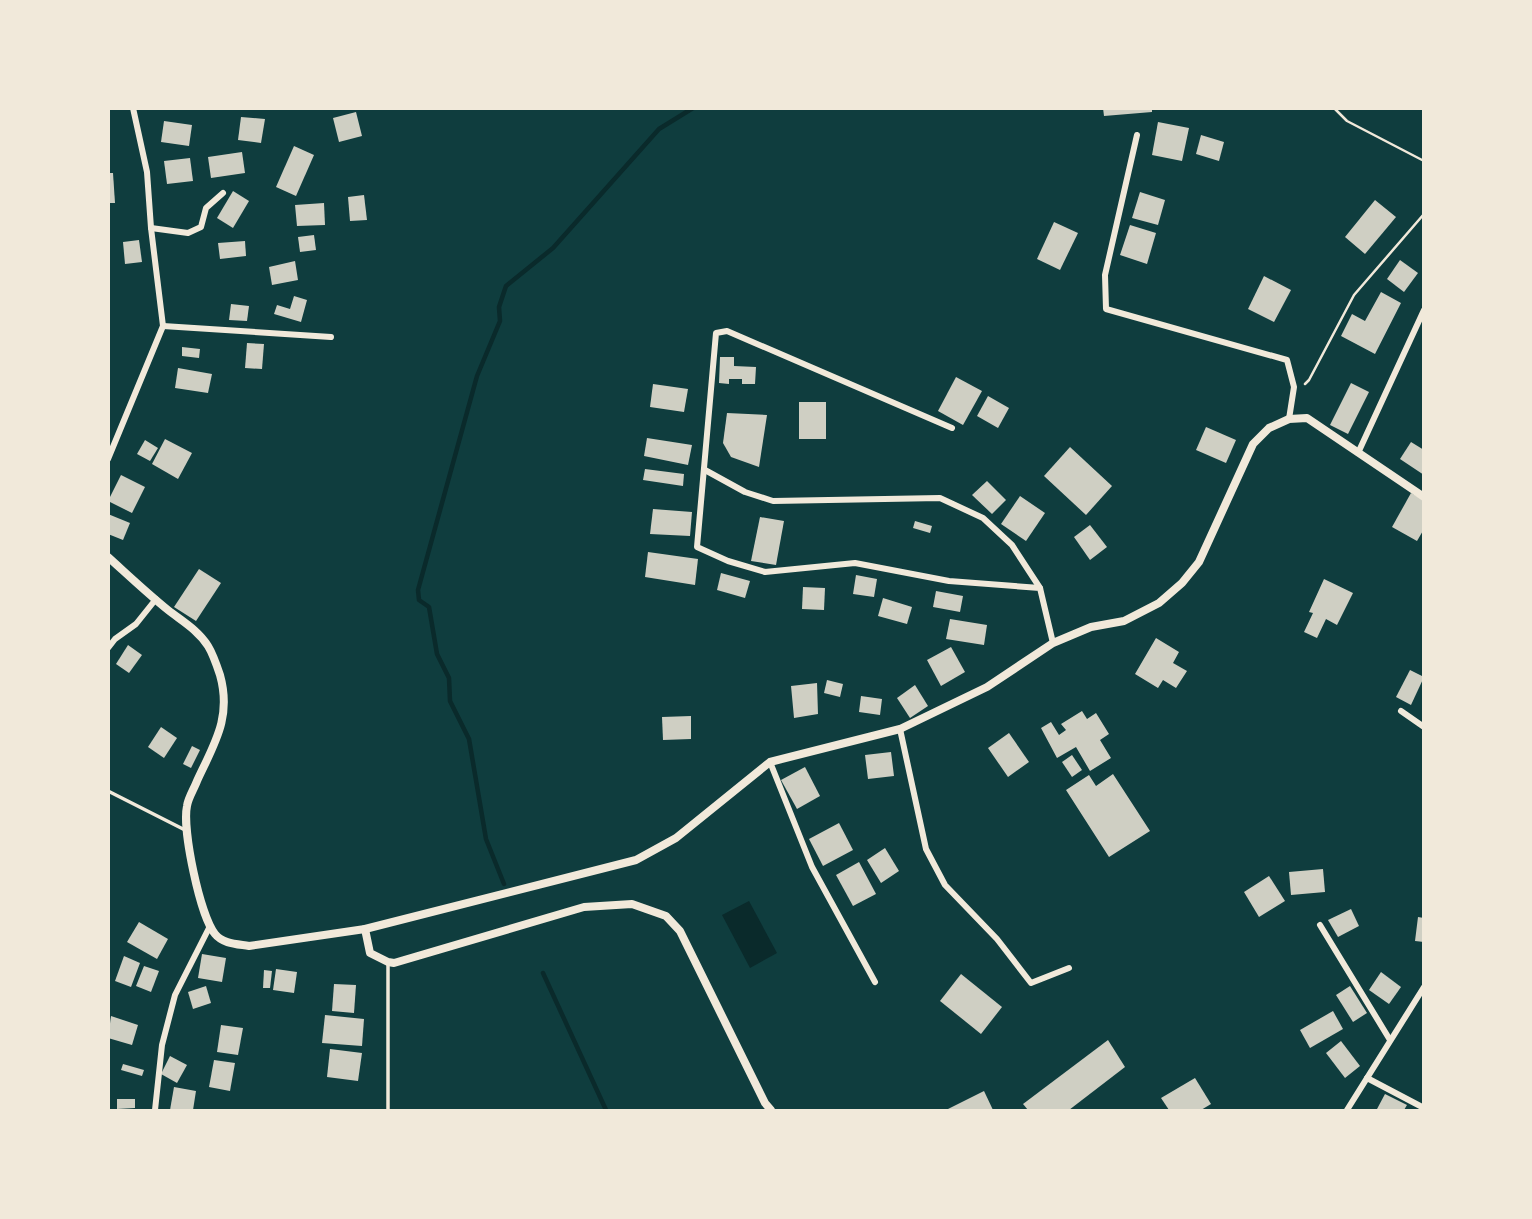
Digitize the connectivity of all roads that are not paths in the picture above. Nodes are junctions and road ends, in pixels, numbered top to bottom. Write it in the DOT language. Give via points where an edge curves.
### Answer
graph roads {
  1 [pos="133,108"];
  2 [pos="1137,135"];
  3 [pos="223,193"];
  4 [pos="151,228"];
  5 [pos="1423,310"];
  6 [pos="163,326"];
  7 [pos="331,337"];
  8 [pos="1289,419"];
  9 [pos="951,428"];
  10 [pos="1358,453"];
  11 [pos="108,459"];
  12 [pos="705,470"];
  13 [pos="1423,497"];
  14 [pos="108,557"];
  15 [pos="1040,588"];
  16 [pos="156,599"];
  17 [pos="1053,643"];
  18 [pos="108,648"];
  19 [pos="1401,710"];
  20 [pos="1423,727"];
  21 [pos="900,729"];
  22 [pos="770,762"];
  23 [pos="108,791"];
  24 [pos="187,831"];
  25 [pos="1320,925"];
  26 [pos="210,926"];
  27 [pos="365,929"];
  28 [pos="388,962"];
  29 [pos="1069,968"];
  30 [pos="876,982"];
  31 [pos="1423,987"];
  32 [pos="1390,1040"];
  33 [pos="1367,1078"];
  34 [pos="1423,1108"];
  35 [pos="155,1111"];
  36 [pos="388,1111"];
  37 [pos="771,1111"];
  38 [pos="1347,1111"];
  1 -- 4 [label="street" via="147,172"];
  2 -- 8 [label="street" via="1105,275 1107,309 1287,360 1294,387"];
  3 -- 4 [label="street" via="206,208 201,227 188,233"];
  4 -- 6 [label="street"];
  5 -- 10 [label="street"];
  6 -- 7 [label="street"];
  6 -- 11 [label="street"];
  8 -- 10 [label="street" via="1307,418"];
  8 -- 17 [label="street" via="1269,428 1254,444 1199,562 1182,583 1158,603 1124,621 1091,627"];
  9 -- 12 [label="street" via="727,331 716,333"];
  10 -- 13 [label="street"];
  12 -- 15 [label="street" via="773,501 940,498 983,518 1012,545"];
  12 -- 15 [label="street" via="697,547 728,561 765,572 855,563 949,581"];
  14 -- 16 [label="street"];
  15 -- 17 [label="street"];
  16 -- 18 [label="street"];
  16 -- 24 [label="street" via="208,646 224,701 216,743 187,805"];
  17 -- 21 [label="street" via="987,687"];
  19 -- 20 [label="street"];
  21 -- 22 [label="street"];
  21 -- 29 [label="street" via="926,849 945,885 1031,983"];
  22 -- 27 [label="street" via="676,838 636,860"];
  22 -- 30 [label="street" via="812,867"];
  23 -- 24 [label="lane"];
  24 -- 26 [label="street" via="203,913"];
  25 -- 32 [label="street"];
  26 -- 27 [label="street" via="221,939 249,946"];
  26 -- 35 [label="street" via="175,995 162,1045"];
  27 -- 28 [label="street" via="370,953"];
  28 -- 36 [label="lane"];
  28 -- 37 [label="street" via="583,907 632,904 666,916 680,931"];
  31 -- 32 [label="street"];
  32 -- 33 [label="street"];
  33 -- 34 [label="street"];
  33 -- 38 [label="street"];
}
